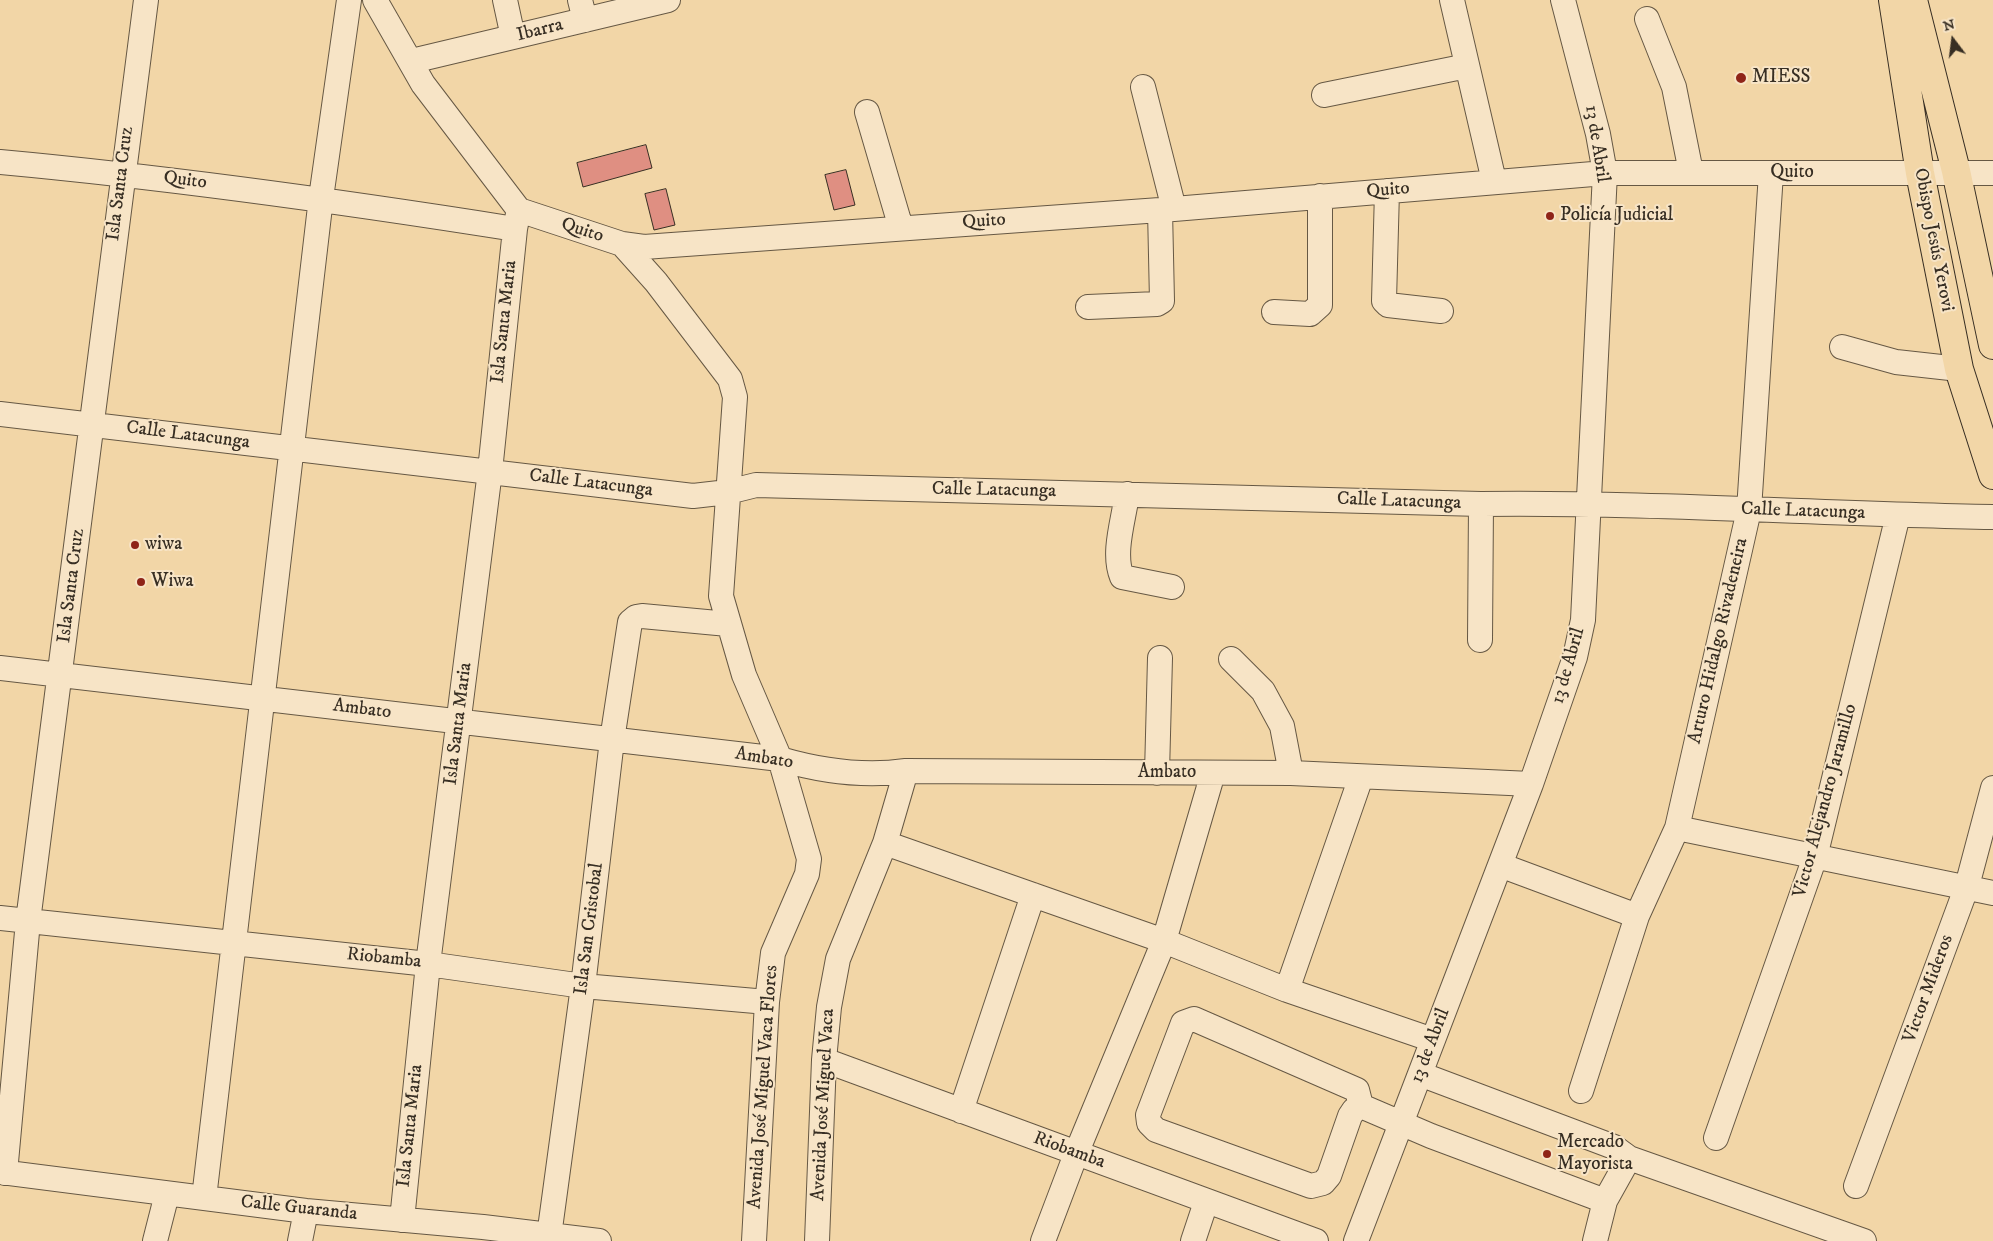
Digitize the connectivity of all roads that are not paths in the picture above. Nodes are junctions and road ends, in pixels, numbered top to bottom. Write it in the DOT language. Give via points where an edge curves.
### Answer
graph roads {
  1 [pos="146,0"];
  2 [pos="349,0"];
  3 [pos="375,0"];
  4 [pos="505,0"];
  5 [pos="668,0"];
  6 [pos="1452,0"];
  7 [pos="1563,0"];
  8 [pos="1892,0"];
  9 [pos="1913,0"];
  10 [pos="582,10"];
  11 [pos="1647,19"];
  12 [pos="513,37"];
  13 [pos="412,61"];
  14 [pos="1467,66"];
  15 [pos="1144,87"];
  16 [pos="1324,95"];
  17 [pos="868,112"];
  18 [pos="0,162"];
  19 [pos="1691,172"];
  20 [pos="1956,172"];
  21 [pos="1605,173"];
  22 [pos="1771,173"];
  23 [pos="1920,173"];
  24 [pos="1993,173"];
  25 [pos="123,174"];
  26 [pos="1494,182"];
  27 [pos="1387,192"];
  28 [pos="1320,196"];
  29 [pos="321,198"];
  30 [pos="1167,210"];
  31 [pos="517,219"];
  32 [pos="901,228"];
  33 [pos="622,244"];
  34 [pos="1088,308"];
  35 [pos="1441,311"];
  36 [pos="1274,312"];
  37 [pos="1993,345"];
  38 [pos="1842,347"];
  39 [pos="1959,369"];
  40 [pos="0,414"];
  41 [pos="91,423"];
  42 [pos="293,450"];
  43 [pos="490,471"];
  44 [pos="1993,475"];
  45 [pos="728,492"];
  46 [pos="1127,494"];
  47 [pos="1589,502"];
  48 [pos="1481,504"];
  49 [pos="1749,510"];
  50 [pos="1898,515"];
  51 [pos="1993,516"];
  52 [pos="1172,587"];
  53 [pos="728,624"];
  54 [pos="1480,640"];
  55 [pos="1160,658"];
  56 [pos="1231,659"];
  57 [pos="0,668"];
  58 [pos="61,676"];
  59 [pos="261,698"];
  60 [pos="460,721"];
  61 [pos="612,740"];
  62 [pos="780,759"];
  63 [pos="906,771"];
  64 [pos="1213,772"];
  65 [pos="1156,773"];
  66 [pos="1291,773"];
  67 [pos="1361,777"];
  68 [pos="1531,784"];
  69 [pos="1993,788"];
  70 [pos="1677,828"];
  71 [pos="885,843"];
  72 [pos="1815,857"];
  73 [pos="1500,865"];
  74 [pos="1967,886"];
  75 [pos="1993,893"];
  76 [pos="1033,895"];
  77 [pos="1637,916"];
  78 [pos="0,918"];
  79 [pos="28,921"];
  80 [pos="1164,941"];
  81 [pos="232,943"];
  82 [pos="428,964"];
  83 [pos="583,986"];
  84 [pos="1287,990"];
  85 [pos="767,1002"];
  86 [pos="1433,1040"];
  87 [pos="824,1060"];
  88 [pos="1420,1074"];
  89 [pos="1581,1091"];
  90 [pos="1361,1106"];
  91 [pos="961,1111"];
  92 [pos="1401,1124"];
  93 [pos="1716,1138"];
  94 [pos="1076,1154"];
  95 [pos="1630,1158"];
  96 [pos="3,1173"];
  97 [pos="1856,1186"];
  98 [pos="167,1194"];
  99 [pos="204,1198"];
  100 [pos="1206,1202"];
  101 [pos="1605,1202"];
  102 [pos="306,1211"];
  103 [pos="402,1220"];
  104 [pos="482,1234"];
  105 [pos="549,1236"];
  106 [pos="155,1241"];
  107 [pos="300,1241"];
  108 [pos="599,1241"];
  109 [pos="754,1241"];
  110 [pos="817,1241"];
  111 [pos="1043,1241"];
  112 [pos="1193,1241"];
  113 [pos="1316,1241"];
  114 [pos="1356,1241"];
  115 [pos="1595,1241"];
  116 [pos="1864,1241"];
  1 -- 25 [label="street, Isla Santa Cruz"];
  2 -- 29 [label="street"];
  3 -- 13 [label="street"];
  4 -- 12 [label="street"];
  5 -- 10 [label="street, Ibarra"];
  6 -- 14 [label="street"];
  7 -- 21 [label="street, 13 de Abril"];
  8 -- 23 [label="main road, Obispo Jesús Yerovi"];
  9 -- 20 [label="main road, Obispo Jesús Yerovi"];
  10 -- 12 [label="street, Ibarra"];
  11 -- 19 [label="street" via="1674,87"];
  12 -- 13 [label="street, Ibarra"];
  13 -- 31 [label="street" via="423,84"];
  14 -- 16 [label="street"];
  14 -- 26 [label="street"];
  15 -- 30 [label="street"];
  17 -- 32 [label="street"];
  18 -- 25 [label="street, Quito"];
  19 -- 21 [label="street, Quito"];
  19 -- 22 [label="street, Quito"];
  20 -- 23 [label="street, Quito"];
  20 -- 24 [label="street, Quito"];
  20 -- 37 [label="main road, Obispo Jesús Yerovi"];
  21 -- 26 [label="street, Quito"];
  21 -- 47 [label="street, 13 de Abril"];
  22 -- 23 [label="street, Quito"];
  22 -- 49 [label="street, Arturo Hidalgo Rivadeneira"];
  23 -- 39 [label="main road, Obispo Jesús Yerovi"];
  25 -- 29 [label="street, Quito"];
  25 -- 41 [label="street, Isla Santa Cruz"];
  26 -- 27 [label="street, Quito"];
  27 -- 28 [label="street, Quito"];
  27 -- 35 [label="street" via="1384,301 1388,305"];
  28 -- 30 [label="street, Quito"];
  28 -- 36 [label="street" via="1320,305 1310,314"];
  29 -- 31 [label="street, Quito"];
  29 -- 42 [label="street"];
  30 -- 32 [label="street, Quito"];
  30 -- 34 [label="street" via="1162,301 1157,304"];
  31 -- 33 [label="street, Quito"];
  31 -- 43 [label="street, Isla Santa Maria"];
  32 -- 33 [label="street, Quito" via="679,246"];
  33 -- 45 [label="street, Avenida José Miguel Vaca Flores" via="656,282 730,379 734,397"];
  38 -- 39 [label="street" via="1896,362"];
  39 -- 44 [label="main road, Obispo Jesús Yerovi"];
  40 -- 41 [label="street, Calle Latacunga"];
  41 -- 42 [label="street, Calle Latacunga"];
  41 -- 58 [label="street, Isla Santa Cruz"];
  42 -- 43 [label="street, Calle Latacunga"];
  42 -- 59 [label="street"];
  43 -- 45 [label="street, Calle Latacunga" via="693,496"];
  43 -- 60 [label="street, Isla Santa Maria"];
  45 -- 46 [label="street, Calle Latacunga" via="756,485"];
  45 -- 53 [label="street, Avenida José Miguel Vaca Flores" via="721,596"];
  46 -- 48 [label="street, Calle Latacunga"];
  46 -- 52 [label="street" via="1119,547 1122,577"];
  47 -- 48 [label="street, Calle Latacunga"];
  47 -- 49 [label="street, Calle Latacunga"];
  47 -- 68 [label="street, 13 de Abril" via="1583,620 1577,648"];
  48 -- 54 [label="street"];
  49 -- 50 [label="street, Calle Latacunga"];
  49 -- 70 [label="street, Arturo Hidalgo Rivadeneira"];
  50 -- 51 [label="street, Calle Latacunga"];
  50 -- 72 [label="street, Victor Alejandro Jaramillo"];
  53 -- 61 [label="street, Isla San Cristobal" via="642,616 630,622"];
  53 -- 62 [label="street, Avenida José Miguel Vaca Flores" via="744,675"];
  55 -- 65 [label="street"];
  56 -- 66 [label="street" via="1264,691 1282,726"];
  57 -- 58 [label="street, Ambato"];
  58 -- 59 [label="street, Ambato"];
  58 -- 79 [label="street, Isla Santa Cruz"];
  59 -- 60 [label="street, Ambato"];
  59 -- 81 [label="street"];
  60 -- 61 [label="street, Ambato"];
  60 -- 82 [label="street, Isla Santa Maria"];
  61 -- 62 [label="street, Ambato"];
  61 -- 83 [label="street, Isla San Cristobal"];
  62 -- 63 [label="street, Ambato" via="813,768 878,775"];
  62 -- 85 [label="street, Avenida José Miguel Vaca Flores" via="809,859 807,874 773,953"];
  63 -- 65 [label="street, Ambato"];
  63 -- 71 [label="street, Avenida José Miguel Vaca"];
  64 -- 65 [label="street, Ambato"];
  64 -- 66 [label="street, Ambato"];
  64 -- 80 [label="street"];
  66 -- 67 [label="street, Ambato"];
  67 -- 68 [label="street, Ambato"];
  67 -- 84 [label="street"];
  68 -- 73 [label="street, 13 de Abril"];
  69 -- 74 [label="street, Victor Mideros"];
  70 -- 72 [label="street"];
  70 -- 77 [label="street, Arturo Hidalgo Rivadeneira"];
  71 -- 76 [label="street"];
  71 -- 87 [label="street, Avenida José Miguel Vaca" via="838,959"];
  72 -- 74 [label="street"];
  72 -- 93 [label="street, Victor Alejandro Jaramillo"];
  73 -- 77 [label="street"];
  73 -- 86 [label="street, 13 de Abril"];
  74 -- 75 [label="street"];
  74 -- 97 [label="street, Victor Mideros"];
  76 -- 80 [label="street"];
  76 -- 91 [label="street"];
  77 -- 89 [label="street, Arturo Hidalgo Rivadeneira"];
  78 -- 79 [label="street, Riobamba"];
  79 -- 81 [label="street, Riobamba"];
  79 -- 96 [label="street, Isla Santa Cruz"];
  80 -- 84 [label="street"];
  80 -- 94 [label="street"];
  81 -- 82 [label="street, Riobamba"];
  81 -- 99 [label="street"];
  82 -- 83 [label="street, Riobamba"];
  82 -- 103 [label="street, Isla Santa Maria"];
  83 -- 85 [label="street, Riobamba"];
  83 -- 105 [label="street, Isla San Cristobal"];
  84 -- 86 [label="street"];
  85 -- 109 [label="street, Avenida José Miguel Vaca Flores"];
  86 -- 88 [label="street, 13 de Abril"];
  87 -- 91 [label="street, Riobamba"];
  87 -- 110 [label="street, Avenida José Miguel Vaca"];
  88 -- 92 [label="street, 13 de Abril"];
  88 -- 95 [label="street" via="1614,1147"];
  90 -- 90 [label="street" via="1350,1116 1329,1176 1323,1183 1311,1186 1156,1130 1148,1115 1183,1023 1194,1019 1356,1090"];
  90 -- 92 [label="street"];
  91 -- 94 [label="street, Riobamba"];
  92 -- 101 [label="street"];
  92 -- 114 [label="street, 13 de Abril"];
  94 -- 100 [label="street, Riobamba"];
  94 -- 111 [label="street"];
  95 -- 101 [label="street"];
  95 -- 116 [label="street"];
  96 -- 98 [label="street, Calle Guaranda"];
  98 -- 99 [label="street, Calle Guaranda"];
  98 -- 106 [label="street"];
  99 -- 102 [label="street, Calle Guaranda"];
  100 -- 112 [label="street"];
  100 -- 113 [label="street, Riobamba"];
  101 -- 115 [label="street"];
  102 -- 103 [label="street, Calle Guaranda"];
  102 -- 107 [label="street"];
  103 -- 104 [label="street, Calle Guaranda"];
  104 -- 105 [label="street, Calle Guaranda"];
  105 -- 108 [label="street, Calle Guaranda"];
}
